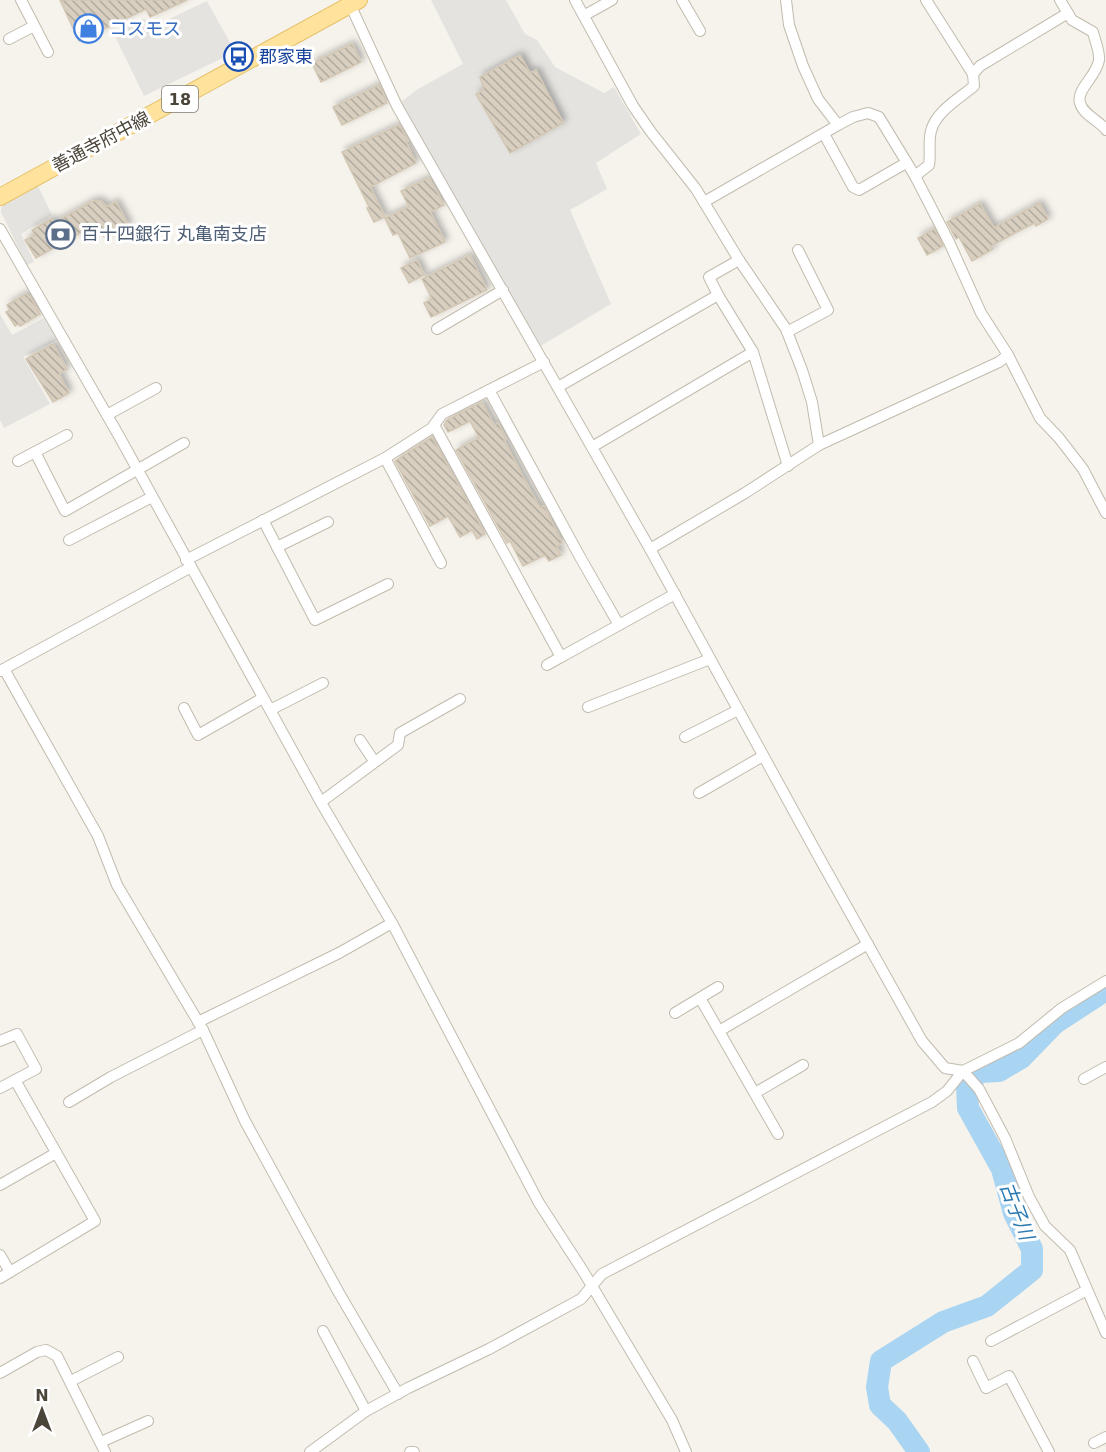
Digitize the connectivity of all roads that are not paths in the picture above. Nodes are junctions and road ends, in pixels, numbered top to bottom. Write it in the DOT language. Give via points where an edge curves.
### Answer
graph roads {
  1 [pos="21,0"];
  2 [pos="575,0"];
  3 [pos="612,0"];
  4 [pos="682,0"];
  5 [pos="786,0"];
  6 [pos="926,0"];
  7 [pos="1060,0"];
  8 [pos="352,2"];
  9 [pos="1068,13"];
  10 [pos="585,15"];
  11 [pos="34,26"];
  12 [pos="700,31"];
  13 [pos="1093,32"];
  14 [pos="9,39"];
  15 [pos="1106,39"];
  16 [pos="48,52"];
  17 [pos="973,74"];
  18 [pos="838,125"];
  19 [pos="1106,130"];
  20 [pos="824,134"];
  21 [pos="906,163"];
  22 [pos="915,176"];
  23 [pos="0,197"];
  24 [pos="704,202"];
  25 [pos="0,230"];
  26 [pos="798,250"];
  27 [pos="739,260"];
  28 [pos="503,290"];
  29 [pos="718,295"];
  30 [pos="437,328"];
  31 [pos="787,332"];
  32 [pos="753,352"];
  33 [pos="1008,355"];
  34 [pos="544,362"];
  35 [pos="558,387"];
  36 [pos="156,388"];
  37 [pos="489,390"];
  38 [pos="107,415"];
  39 [pos="434,425"];
  40 [pos="67,435"];
  41 [pos="184,443"];
  42 [pos="819,445"];
  43 [pos="592,447"];
  44 [pos="35,452"];
  45 [pos="385,458"];
  46 [pos="18,461"];
  47 [pos="788,466"];
  48 [pos="137,469"];
  49 [pos="152,497"];
  50 [pos="1106,513"];
  51 [pos="264,520"];
  52 [pos="328,522"];
  53 [pos="69,540"];
  54 [pos="277,547"];
  55 [pos="651,549"];
  56 [pos="189,564"];
  57 [pos="441,564"];
  58 [pos="388,584"];
  59 [pos="675,594"];
  60 [pos="619,625"];
  61 [pos="561,657"];
  62 [pos="710,659"];
  63 [pos="547,665"];
  64 [pos="2,670"];
  65 [pos="323,683"];
  66 [pos="263,698"];
  67 [pos="460,699"];
  68 [pos="588,707"];
  69 [pos="184,708"];
  70 [pos="270,710"];
  71 [pos="738,710"];
  72 [pos="684,737"];
  73 [pos="360,740"];
  74 [pos="763,756"];
  75 [pos="374,761"];
  76 [pos="699,793"];
  77 [pos="321,802"];
  78 [pos="392,923"];
  79 [pos="868,944"];
  80 [pos="1106,981"];
  81 [pos="717,987"];
  82 [pos="700,998"];
  83 [pos="675,1013"];
  84 [pos="201,1026"];
  85 [pos="719,1031"];
  86 [pos="0,1041"];
  87 [pos="803,1065"];
  88 [pos="1106,1067"];
  89 [pos="965,1073"];
  90 [pos="1084,1079"];
  91 [pos="15,1080"];
  92 [pos="0,1088"];
  93 [pos="755,1094"];
  94 [pos="69,1102"];
  95 [pos="778,1134"];
  96 [pos="56,1153"];
  97 [pos="0,1185"];
  98 [pos="0,1255"];
  99 [pos="5,1275"];
  100 [pos="592,1286"];
  101 [pos="1087,1290"];
  102 [pos="323,1331"];
  103 [pos="1106,1333"];
  104 [pos="991,1341"];
  105 [pos="118,1357"];
  106 [pos="973,1361"];
  107 [pos="0,1373"];
  108 [pos="71,1381"];
  109 [pos="398,1394"];
  110 [pos="366,1411"];
  111 [pos="148,1420"];
  112 [pos="1106,1437"];
  113 [pos="1094,1443"];
  114 [pos="103,1447"];
  115 [pos="310,1452"];
  116 [pos="686,1452"];
  117 [pos="1049,1452"];
  1 -- 11 [label="street"];
  2 -- 10 [label="street"];
  3 -- 10 [label="street"];
  4 -- 12 [label="street"];
  5 -- 18 [label="street" via="789,25 803,66 818,99"];
  6 -- 17 [label="street"];
  7 -- 9 [label="street"];
  8 -- 23 [label="main road, 善通寺府中線 / 18"];
  8 -- 28 [label="street" via="397,106"];
  9 -- 13 [label="street" via="1072,20"];
  9 -- 17 [label="street"];
  10 -- 24 [label="street" via="633,105"];
  11 -- 14 [label="street"];
  11 -- 16 [label="street"];
  13 -- 15 [label="street"];
  13 -- 19 [label="street" via="1099,59 1094,75 1080,95 1080,104"];
  17 -- 22 [label="street" via="974,86 954,100 935,122 930,132 929,165"];
  18 -- 20 [label="street"];
  18 -- 21 [label="street" via="868,113 879,117"];
  20 -- 21 [label="street" via="854,188 859,190"];
  20 -- 24 [label="street"];
  21 -- 22 [label="street"];
  22 -- 33 [label="street" via="981,313"];
  24 -- 27 [label="street"];
  25 -- 38 [label="street"];
  26 -- 31 [label="street" via="828,310"];
  27 -- 29 [label="street" via="709,277"];
  27 -- 31 [label="street"];
  28 -- 30 [label="street"];
  28 -- 34 [label="street"];
  29 -- 32 [label="street"];
  29 -- 35 [label="street"];
  31 -- 42 [label="street" via="812,402"];
  32 -- 43 [label="street"];
  32 -- 47 [label="street"];
  33 -- 42 [label="street"];
  33 -- 50 [label="street" via="1040,418 1083,469"];
  34 -- 35 [label="street"];
  34 -- 37 [label="street"];
  35 -- 43 [label="street"];
  36 -- 38 [label="street"];
  37 -- 39 [label="street" via="442,414"];
  37 -- 60 [label="street"];
  38 -- 48 [label="street"];
  39 -- 45 [label="street"];
  39 -- 61 [label="street"];
  40 -- 44 [label="street"];
  41 -- 48 [label="street"];
  42 -- 47 [label="street"];
  43 -- 55 [label="street"];
  44 -- 46 [label="street"];
  44 -- 48 [label="street" via="66,511"];
  45 -- 51 [label="street"];
  45 -- 57 [label="street"];
  47 -- 55 [label="street"];
  48 -- 49 [label="street"];
  49 -- 53 [label="street"];
  49 -- 56 [label="street"];
  51 -- 54 [label="street"];
  51 -- 56 [label="street"];
  52 -- 54 [label="street"];
  54 -- 58 [label="street" via="315,620"];
  55 -- 59 [label="street"];
  56 -- 64 [label="street"];
  56 -- 66 [label="street"];
  59 -- 60 [label="street"];
  59 -- 62 [label="street"];
  60 -- 61 [label="street"];
  61 -- 63 [label="street"];
  62 -- 68 [label="street"];
  62 -- 71 [label="street"];
  64 -- 84 [label="street" via="98,836 117,885"];
  65 -- 70 [label="street"];
  66 -- 69 [label="street" via="198,735"];
  66 -- 70 [label="street"];
  67 -- 75 [label="street" via="400,733 398,745"];
  70 -- 77 [label="street"];
  71 -- 72 [label="street"];
  71 -- 74 [label="street"];
  73 -- 75 [label="street"];
  74 -- 76 [label="street"];
  74 -- 79 [label="street"];
  75 -- 77 [label="street"];
  77 -- 78 [label="street"];
  78 -- 84 [label="street"];
  78 -- 100 [label="street" via="539,1203"];
  79 -- 85 [label="street"];
  79 -- 89 [label="street" via="922,1041 945,1068"];
  80 -- 89 [label="street" via="1062,1008 1019,1043"];
  81 -- 82 [label="street"];
  82 -- 83 [label="street"];
  82 -- 85 [label="street"];
  84 -- 94 [label="street"];
  84 -- 109 [label="street" via="245,1121"];
  85 -- 93 [label="street"];
  86 -- 91 [label="street" via="17,1034 36,1069"];
  87 -- 93 [label="street"];
  88 -- 90 [label="street"];
  89 -- 100 [label="street" via="932,1102 602,1274"];
  89 -- 101 [label="street" via="979,1089 1005,1138 1045,1226 1070,1250"];
  91 -- 92 [label="street"];
  91 -- 96 [label="street"];
  93 -- 95 [label="street"];
  96 -- 97 [label="street"];
  96 -- 99 [label="street" via="95,1221"];
  98 -- 99 [label="street"];
  100 -- 109 [label="street" via="581,1299 556,1313"];
  100 -- 116 [label="street" via="672,1420"];
  101 -- 103 [label="street"];
  101 -- 104 [label="street"];
  102 -- 110 [label="street"];
  105 -- 108 [label="street"];
  106 -- 117 [label="street" via="986,1388 1009,1376"];
  107 -- 108 [label="street" via="46,1350 57,1356"];
  108 -- 114 [label="street"];
  109 -- 110 [label="street"];
  110 -- 115 [label="street"];
  111 -- 114 [label="street"];
  112 -- 113 [label="street"];
}
